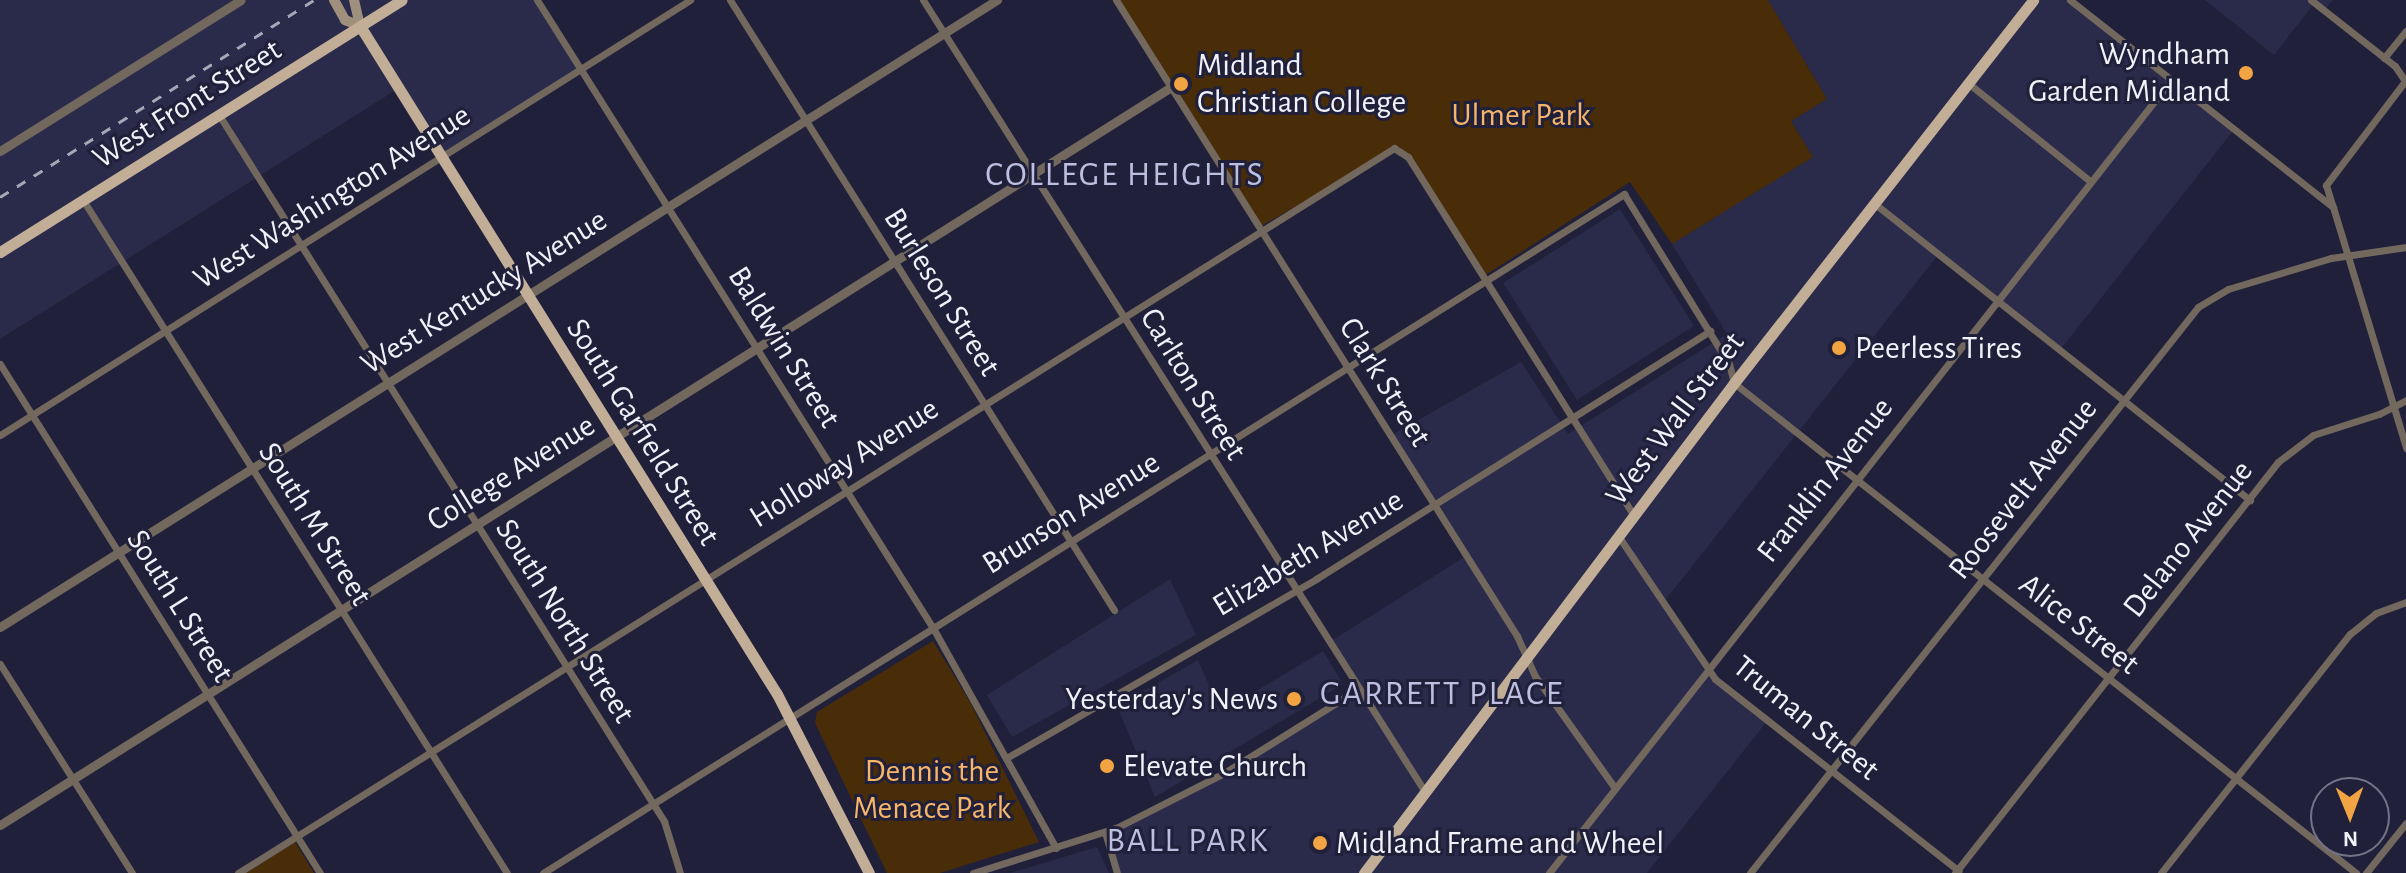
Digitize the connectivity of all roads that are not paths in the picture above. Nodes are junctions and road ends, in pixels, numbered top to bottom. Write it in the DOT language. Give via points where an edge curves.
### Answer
graph roads {
  1 [pos="241,0"];
  2 [pos="334,0"];
  3 [pos="354,0"];
  4 [pos="402,0"];
  5 [pos="537,0"];
  6 [pos="690,0"];
  7 [pos="730,0"];
  8 [pos="923,0"];
  9 [pos="997,0"];
  10 [pos="1116,0"];
  11 [pos="2033,0"];
  12 [pos="2070,0"];
  13 [pos="2311,0"];
  14 [pos="360,26"];
  15 [pos="2406,31"];
  16 [pos="944,33"];
  17 [pos="2384,58"];
  18 [pos="580,69"];
  19 [pos="2171,80"];
  20 [pos="1968,83"];
  21 [pos="1171,87"];
  22 [pos="219,115"];
  23 [pos="805,120"];
  24 [pos="0,151"];
  25 [pos="441,157"];
  26 [pos="1033,174"];
  27 [pos="2090,181"];
  28 [pos="83,200"];
  29 [pos="1875,204"];
  30 [pos="668,207"];
  31 [pos="2333,207"];
  32 [pos="1261,229"];
  33 [pos="300,246"];
  34 [pos="2406,247"];
  35 [pos="0,252"];
  36 [pos="2347,256"];
  37 [pos="895,261"];
  38 [pos="1484,281"];
  39 [pos="527,295"];
  40 [pos="1996,300"];
  41 [pos="1122,316"];
  42 [pos="166,331"];
  43 [pos="1710,331"];
  44 [pos="757,349"];
  45 [pos="0,364"];
  46 [pos="1348,367"];
  47 [pos="1734,383"];
  48 [pos="387,384"];
  49 [pos="2406,400"];
  50 [pos="2123,401"];
  51 [pos="984,403"];
  52 [pos="2393,406"];
  53 [pos="32,415"];
  54 [pos="1572,419"];
  55 [pos="0,435"];
  56 [pos="616,437"];
  57 [pos="2406,448"];
  58 [pos="1209,454"];
  59 [pos="252,469"];
  60 [pos="1856,479"];
  61 [pos="846,490"];
  62 [pos="2250,500"];
  63 [pos="1434,505"];
  64 [pos="1634,516"];
  65 [pos="477,525"];
  66 [pos="1619,537"];
  67 [pos="1071,541"];
  68 [pos="118,553"];
  69 [pos="705,579"];
  70 [pos="1982,579"];
  71 [pos="1295,591"];
  72 [pos="2406,602"];
  73 [pos="341,610"];
  74 [pos="1114,610"];
  75 [pos="0,627"];
  76 [pos="933,628"];
  77 [pos="1527,659"];
  78 [pos="0,664"];
  79 [pos="565,666"];
  80 [pos="1708,669"];
  81 [pos="2109,678"];
  82 [pos="1357,690"];
  83 [pos="207,694"];
  84 [pos="790,718"];
  85 [pos="431,752"];
  86 [pos="1008,757"];
  87 [pos="1830,770"];
  88 [pos="2236,778"];
  89 [pos="73,779"];
  90 [pos="1615,788"];
  91 [pos="1425,792"];
  92 [pos="653,805"];
  93 [pos="2406,823"];
  94 [pos="0,825"];
  95 [pos="1105,832"];
  96 [pos="296,836"];
  97 [pos="1056,848"];
  98 [pos="1958,872"];
  99 [pos="132,873"];
  100 [pos="238,873"];
  101 [pos="320,873"];
  102 [pos="507,873"];
  103 [pos="543,873"];
  104 [pos="680,873"];
  105 [pos="869,873"];
  106 [pos="973,873"];
  107 [pos="1117,873"];
  108 [pos="1364,873"];
  109 [pos="1549,873"];
  110 [pos="1750,873"];
  111 [pos="2161,873"];
  112 [pos="2356,873"];
  113 [pos="2366,873"];
  1 -- 24 [label="street"];
  2 -- 14 [label="main road, South Garfield Street" via="345,20"];
  3 -- 14 [label="main road, South Garfield Street"];
  4 -- 14 [label="main road, West Front Street"];
  5 -- 18 [label="street, Baldwin Street"];
  6 -- 18 [label="street, West Washington Avenue"];
  7 -- 23 [label="street, Burleson Street"];
  8 -- 16 [label="street, Carlton Street"];
  9 -- 16 [label="street, West Kentucky Avenue"];
  10 -- 21 [label="street, Clark Street"];
  11 -- 20 [label="main road, West Wall Street"];
  12 -- 19 [label="street"];
  13 -- 17 [label="street"];
  14 -- 22 [label="main road, West Front Street"];
  14 -- 25 [label="main road, South Garfield Street"];
  15 -- 17 [label="street"];
  16 -- 23 [label="street, West Kentucky Avenue"];
  16 -- 26 [label="street, Carlton Street"];
  17 -- 31 [label="street" via="2402,73 2403,87 2326,185"];
  18 -- 25 [label="street, West Washington Avenue"];
  18 -- 30 [label="street, Baldwin Street"];
  19 -- 27 [label="street, Franklin Avenue"];
  19 -- 31 [label="street"];
  20 -- 27 [label="street"];
  20 -- 29 [label="main road, West Wall Street"];
  21 -- 26 [label="street, College Avenue"];
  21 -- 32 [label="street, Clark Street"];
  22 -- 28 [label="main road, West Front Street"];
  22 -- 33 [label="street, South North Street"];
  23 -- 30 [label="street, West Kentucky Avenue"];
  23 -- 37 [label="street, Burleson Street"];
  25 -- 33 [label="street, West Washington Avenue"];
  25 -- 39 [label="main road, South Garfield Street"];
  26 -- 37 [label="street, College Avenue"];
  26 -- 41 [label="street, Carlton Street"];
  27 -- 40 [label="street, Franklin Avenue"];
  28 -- 35 [label="main road, West Front Street"];
  28 -- 42 [label="street, South M Street"];
  29 -- 40 [label="street"];
  29 -- 47 [label="main road, West Wall Street"];
  30 -- 39 [label="street, West Kentucky Avenue"];
  30 -- 44 [label="street, Baldwin Street"];
  31 -- 36 [label="street"];
  32 -- 38 [label="street, Holloway Avenue" via="1397,148 1408,157"];
  32 -- 41 [label="street, Holloway Avenue"];
  32 -- 46 [label="street, Clark Street"];
  33 -- 42 [label="street, West Washington Avenue"];
  33 -- 48 [label="street, South North Street"];
  34 -- 36 [label="street, Roosevelt Avenue"];
  36 -- 50 [label="street, Roosevelt Avenue" via="2210,298"];
  36 -- 52 [label="street"];
  37 -- 44 [label="street, College Avenue"];
  37 -- 51 [label="street, Burleson Street"];
  38 -- 43 [label="street, Brunson Avenue" via="1624,194"];
  38 -- 46 [label="street, Brunson Avenue"];
  38 -- 54 [label="street"];
  39 -- 48 [label="street, West Kentucky Avenue"];
  39 -- 56 [label="main road, South Garfield Street"];
  40 -- 50 [label="street"];
  40 -- 60 [label="street, Franklin Avenue"];
  41 -- 51 [label="street, Holloway Avenue"];
  41 -- 58 [label="street, Carlton Street"];
  42 -- 53 [label="street, West Washington Avenue"];
  42 -- 59 [label="street, South M Street"];
  43 -- 47 [label="street"];
  43 -- 54 [label="street, Elizabeth Avenue"];
  44 -- 56 [label="street, College Avenue"];
  44 -- 61 [label="street, Baldwin Street"];
  45 -- 53 [label="street, South L Street"];
  46 -- 58 [label="street, Brunson Avenue"];
  46 -- 63 [label="street, Clark Street"];
  47 -- 60 [label="street, Alice Street"];
  47 -- 64 [label="main road, West Wall Street"];
  48 -- 59 [label="street, West Kentucky Avenue"];
  48 -- 65 [label="street, South North Street"];
  49 -- 52 [label="street, Delano Avenue"];
  50 -- 62 [label="street"];
  50 -- 70 [label="street, Roosevelt Avenue"];
  51 -- 61 [label="street, Holloway Avenue"];
  51 -- 67 [label="street, Burleson Street"];
  52 -- 57 [label="street"];
  52 -- 62 [label="street, Delano Avenue" via="2303,440 2278,462"];
  53 -- 55 [label="street, West Washington Avenue"];
  53 -- 68 [label="street, South L Street"];
  54 -- 63 [label="street, Elizabeth Avenue"];
  54 -- 64 [label="street"];
  56 -- 65 [label="street, College Avenue"];
  56 -- 69 [label="main road, South Garfield Street"];
  58 -- 67 [label="street, Brunson Avenue"];
  58 -- 71 [label="street, Carlton Street"];
  59 -- 68 [label="street, West Kentucky Avenue"];
  59 -- 73 [label="street, South M Street"];
  60 -- 70 [label="street, Alice Street"];
  60 -- 80 [label="street, Franklin Avenue"];
  61 -- 69 [label="street, Holloway Avenue"];
  61 -- 76 [label="street, Baldwin Street"];
  62 -- 81 [label="street, Delano Avenue"];
  63 -- 71 [label="street, Elizabeth Avenue"];
  63 -- 77 [label="street, Clark Street"];
  64 -- 66 [label="main road, West Wall Street"];
  65 -- 73 [label="street, College Avenue"];
  65 -- 79 [label="street, South North Street"];
  66 -- 77 [label="main road, West Wall Street"];
  66 -- 80 [label="street, Truman Street"];
  67 -- 74 [label="street, Burleson Street"];
  67 -- 76 [label="street, Brunson Avenue"];
  68 -- 75 [label="street, West Kentucky Avenue"];
  68 -- 83 [label="street, South L Street"];
  69 -- 79 [label="street, Holloway Avenue"];
  69 -- 84 [label="main road, South Garfield Street"];
  70 -- 81 [label="street, Alice Street"];
  70 -- 87 [label="street, Roosevelt Avenue"];
  71 -- 82 [label="street, Carlton Street"];
  71 -- 86 [label="street, Elizabeth Avenue"];
  72 -- 88 [label="street" via="2356,627"];
  73 -- 83 [label="street, College Avenue"];
  73 -- 85 [label="street, South M Street"];
  76 -- 84 [label="street, Brunson Avenue"];
  76 -- 86 [label="street, Baldwin Street"];
  77 -- 90 [label="street, Clark Street"];
  77 -- 91 [label="main road, West Wall Street"];
  78 -- 89 [label="street"];
  79 -- 85 [label="street, Holloway Avenue"];
  79 -- 92 [label="street, South North Street"];
  80 -- 87 [label="street, Truman Street"];
  80 -- 90 [label="street, Franklin Avenue"];
  81 -- 88 [label="street, Alice Street"];
  81 -- 98 [label="street, Delano Avenue"];
  82 -- 91 [label="street, Carlton Street"];
  82 -- 95 [label="street" via="1224,773"];
  83 -- 89 [label="street, College Avenue"];
  83 -- 96 [label="street, South L Street"];
  84 -- 92 [label="street, Brunson Avenue"];
  84 -- 105 [label="main road, South Garfield Street"];
  85 -- 96 [label="street, Holloway Avenue"];
  85 -- 102 [label="street, South M Street"];
  86 -- 97 [label="street, Baldwin Street"];
  87 -- 98 [label="street, Truman Street"];
  87 -- 110 [label="street, Roosevelt Avenue"];
  88 -- 111 [label="street"];
  88 -- 112 [label="street, Alice Street"];
  89 -- 94 [label="street, College Avenue"];
  89 -- 99 [label="street"];
  90 -- 109 [label="street, Franklin Avenue"];
  91 -- 108 [label="main road, West Wall Street"];
  92 -- 103 [label="street, Brunson Avenue"];
  92 -- 104 [label="street, South North Street" via="664,821"];
  93 -- 113 [label="street"];
  95 -- 97 [label="street"];
  95 -- 107 [label="street"];
  96 -- 100 [label="street, Holloway Avenue"];
  96 -- 101 [label="street, South L Street"];
  97 -- 106 [label="street"];
}
